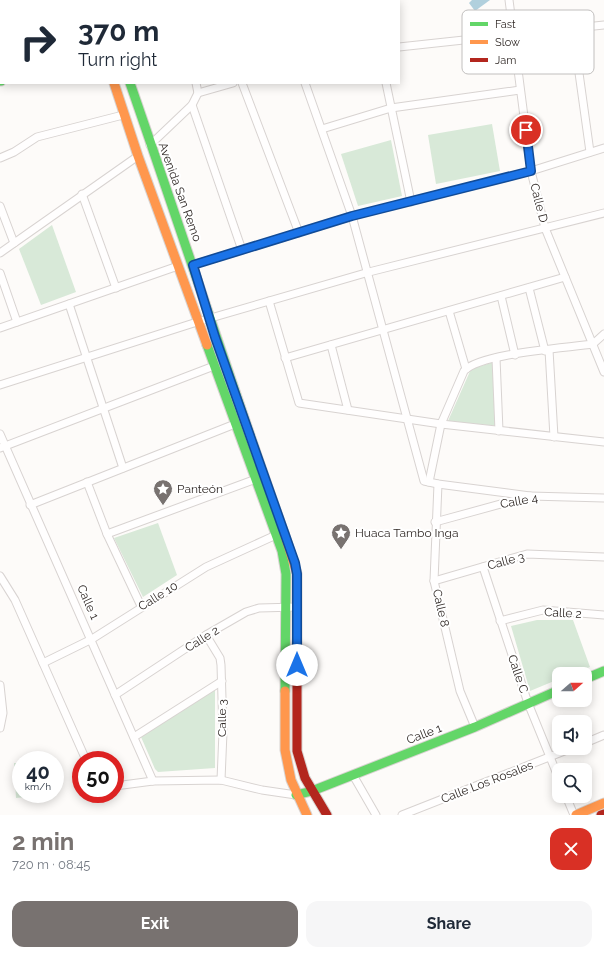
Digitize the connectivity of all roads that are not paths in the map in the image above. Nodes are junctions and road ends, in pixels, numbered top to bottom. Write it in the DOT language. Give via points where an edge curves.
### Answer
graph roads {
  1 [pos="509,0"];
  2 [pos="510,10"];
  3 [pos="604,25"];
  4 [pos="594,27"];
  5 [pos="462,40"];
  6 [pos="400,47"];
  7 [pos="518,74"];
  8 [pos="579,74"];
  9 [pos="114,84"];
  10 [pos="130,84"];
  11 [pos="196,84"];
  12 [pos="230,84"];
  13 [pos="242,84"];
  14 [pos="305,84"];
  15 [pos="386,84"];
  16 [pos="520,90"];
  17 [pos="198,93"];
  18 [pos="192,105"];
  19 [pos="391,108"];
  20 [pos="123,115"];
  21 [pos="322,129"];
  22 [pos="150,146"];
  23 [pos="604,148"];
  24 [pos="590,152"];
  25 [pos="138,156"];
  26 [pos="0,158"];
  27 [pos="531,171"];
  28 [pos="82,194"];
  29 [pos="411,202"];
  30 [pos="0,206"];
  31 [pos="604,213"];
  32 [pos="352,216"];
  33 [pos="545,228"];
  34 [pos="299,233"];
  35 [pos="14,243"];
  36 [pos="242,250"];
  37 [pos="0,253"];
  38 [pos="193,265"];
  39 [pos="178,266"];
  40 [pos="369,272"];
  41 [pos="0,273"];
  42 [pos="565,277"];
  43 [pos="116,288"];
  44 [pos="529,288"];
  45 [pos="501,296"];
  46 [pos="270,301"];
  47 [pos="69,304"];
  48 [pos="449,311"];
  49 [pos="209,319"];
  50 [pos="17,322"];
  51 [pos="198,322"];
  52 [pos="0,328"];
  53 [pos="384,330"];
  54 [pos="604,334"];
  55 [pos="593,344"];
  56 [pos="330,345"];
  57 [pos="547,350"];
  58 [pos="515,355"];
  59 [pos="86,358"];
  60 [pos="285,358"];
  61 [pos="496,358"];
  62 [pos="214,366"];
  63 [pos="466,369"];
  64 [pos="604,372"];
  65 [pos="0,385"];
  66 [pos="103,408"];
  67 [pos="348,410"];
  68 [pos="408,420"];
  69 [pos="235,424"];
  70 [pos="442,424"];
  71 [pos="499,431"];
  72 [pos="0,434"];
  73 [pos="554,437"];
  74 [pos="604,442"];
  75 [pos="3,447"];
  76 [pos="123,468"];
  77 [pos="256,479"];
  78 [pos="88,482"];
  79 [pos="429,482"];
  80 [pos="438,484"];
  81 [pos="530,496"];
  82 [pos="604,498"];
  83 [pos="30,505"];
  84 [pos="435,522"];
  85 [pos="107,534"];
  86 [pos="276,535"];
  87 [pos="604,556"];
  88 [pos="483,567"];
  89 [pos="0,578"];
  90 [pos="434,581"];
  91 [pos="141,606"];
  92 [pos="286,607"];
  93 [pos="297,607"];
  94 [pos="604,615"];
  95 [pos="500,621"];
  96 [pos="206,636"];
  97 [pos="92,639"];
  98 [pos="43,663"];
  99 [pos="604,671"];
  100 [pos="592,676"];
  101 [pos="222,681"];
  102 [pos="0,685"];
  103 [pos="552,693"];
  104 [pos="115,695"];
  105 [pos="528,703"];
  106 [pos="475,727"];
  107 [pos="0,728"];
  108 [pos="604,735"];
  109 [pos="134,737"];
  110 [pos="592,739"];
  111 [pos="82,751"];
  112 [pos="555,755"];
  113 [pos="550,757"];
  114 [pos="552,763"];
  115 [pos="353,775"];
  116 [pos="221,780"];
  117 [pos="153,781"];
  118 [pos="124,785"];
  119 [pos="312,791"];
  120 [pos="296,795"];
  121 [pos="569,803"];
  122 [pos="604,803"];
  123 [pos="604,814"];
  124 [pos="307,815"];
  125 [pos="327,815"];
  126 [pos="376,815"];
  127 [pos="402,815"];
  128 [pos="575,815"];
  129 [pos="601,815"];
  1 -- 2 [label="street, Calle D"];
  3 -- 4 [label="street"];
  5 -- 6 [label="street"];
  7 -- 16 [label="street, Calle D"];
  8 -- 24 [label="street"];
  9 -- 20 [label="main road"];
  10 -- 22 [label="main road, Avenida San Remo"];
  11 -- 17 [label="street"];
  12 -- 17 [label="street"];
  13 -- 34 [label="street"];
  14 -- 21 [label="street"];
  15 -- 19 [label="street"];
  16 -- 19 [label="street"];
  16 -- 27 [label="street, Calle D"];
  17 -- 18 [label="street"];
  18 -- 22 [label="street"];
  18 -- 36 [label="street"];
  19 -- 21 [label="street"];
  19 -- 29 [label="street"];
  20 -- 25 [label="main road"];
  20 -- 26 [label="street" via="37,137"];
  21 -- 32 [label="street"];
  22 -- 38 [label="main road, Avenida San Remo"];
  23 -- 24 [label="street"];
  24 -- 27 [label="street"];
  25 -- 28 [label="street"];
  25 -- 39 [label="main road"];
  27 -- 29 [label="street"];
  27 -- 33 [label="street, Calle D"];
  28 -- 35 [label="street"];
  28 -- 43 [label="street"];
  29 -- 32 [label="street"];
  30 -- 35 [label="street"];
  31 -- 33 [label="street"];
  32 -- 34 [label="street"];
  32 -- 40 [label="street"];
  33 -- 40 [label="street"];
  33 -- 42 [label="street, Calle D"];
  34 -- 36 [label="street"];
  35 -- 37 [label="street"];
  36 -- 38 [label="street"];
  38 -- 49 [label="main road, Avenida San Remo"];
  39 -- 43 [label="street"];
  39 -- 51 [label="main road"];
  40 -- 46 [label="street"];
  40 -- 53 [label="street"];
  41 -- 50 [label="street"];
  42 -- 44 [label="street"];
  42 -- 55 [label="street, Calle D"];
  43 -- 47 [label="street"];
  44 -- 45 [label="street"];
  44 -- 57 [label="street"];
  45 -- 48 [label="street"];
  45 -- 58 [label="street"];
  46 -- 49 [label="street"];
  46 -- 60 [label="street"];
  47 -- 50 [label="street"];
  47 -- 59 [label="street"];
  48 -- 53 [label="street"];
  48 -- 63 [label="street"];
  49 -- 51 [label="street"];
  49 -- 93 [label="main road, Avenida San Remo" via="295,563"];
  50 -- 52 [label="street"];
  51 -- 59 [label="street"];
  51 -- 62 [label="main road"];
  53 -- 56 [label="street"];
  53 -- 68 [label="street"];
  54 -- 55 [label="street"];
  55 -- 57 [label="street"];
  55 -- 64 [label="street, Calle D"];
  56 -- 60 [label="street"];
  56 -- 67 [label="street"];
  57 -- 58 [label="street"];
  57 -- 73 [label="street"];
  58 -- 61 [label="street"];
  59 -- 65 [label="street"];
  59 -- 66 [label="street"];
  60 -- 67 [label="street" via="299,403"];
  61 -- 63 [label="street" via="479,362"];
  61 -- 71 [label="street"];
  62 -- 66 [label="street"];
  62 -- 69 [label="main road"];
  63 -- 70 [label="street"];
  66 -- 75 [label="street"];
  66 -- 76 [label="street"];
  67 -- 68 [label="street"];
  68 -- 70 [label="street"];
  68 -- 79 [label="street" via="424,481"];
  69 -- 76 [label="street"];
  69 -- 77 [label="main road"];
  70 -- 71 [label="street"];
  70 -- 79 [label="street"];
  71 -- 73 [label="street"];
  72 -- 75 [label="street, Calle 1"];
  73 -- 74 [label="street"];
  75 -- 83 [label="street, Calle 1"];
  76 -- 78 [label="street"];
  77 -- 85 [label="street"];
  77 -- 86 [label="main road"];
  78 -- 83 [label="street"];
  78 -- 85 [label="street"];
  79 -- 80 [label="street"];
  80 -- 81 [label="street"];
  80 -- 84 [label="street, Calle 8"];
  81 -- 82 [label="street, Calle 4"];
  81 -- 84 [label="street, Calle 4"];
  83 -- 97 [label="street, Calle 1"];
  84 -- 90 [label="street, Calle 8"];
  85 -- 91 [label="street"];
  86 -- 91 [label="street, Calle 10" via="223,557"];
  86 -- 92 [label="main road" via="285,564"];
  87 -- 88 [label="street, Calle 3" via="527,554"];
  88 -- 90 [label="street, Calle 3"];
  88 -- 95 [label="street, Calle C"];
  89 -- 98 [label="street" via="15,600"];
  90 -- 106 [label="street, Calle 8" via="460,691"];
  91 -- 97 [label="street, Calle 10"];
  92 -- 93 [label="street, Calle 2"];
  92 -- 96 [label="street, Calle 2" via="259,608 246,612"];
  92 -- 120 [label="main road" via="285,750"];
  93 -- 119 [label="main road, Avenida San Remo" via="297,751"];
  94 -- 95 [label="street, Calle 2" via="543,610"];
  95 -- 105 [label="street, Calle C"];
  96 -- 101 [label="street, Calle 3" via="220,658"];
  96 -- 104 [label="street, Calle 2"];
  97 -- 98 [label="street, Calle 10"];
  97 -- 104 [label="street, Calle 1"];
  98 -- 111 [label="street"];
  99 -- 100 [label="main road"];
  101 -- 109 [label="street"];
  101 -- 116 [label="street, Calle 3"];
  102 -- 107 [label="street"];
  103 -- 105 [label="main road, Calle 1"];
  104 -- 109 [label="street, Calle 1"];
  105 -- 106 [label="main road, Calle 1"];
  105 -- 113 [label="street, Calle C"];
  106 -- 115 [label="main road, Calle 1"];
  108 -- 110 [label="street"];
  109 -- 117 [label="street, Calle 1"];
  112 -- 113 [label="street, Calle Los Rosales"];
  113 -- 114 [label="street, Calle C"];
  113 -- 127 [label="street, Calle Los Rosales"];
  115 -- 119 [label="main road, Calle 1"];
  115 -- 126 [label="street"];
  116 -- 117 [label="street"];
  116 -- 120 [label="street"];
  117 -- 118 [label="street"];
  119 -- 120 [label="main road, Calle 1"];
  119 -- 125 [label="main road, Avenida San Remo"];
  120 -- 124 [label="main road"];
  121 -- 128 [label="street"];
  122 -- 128 [label="main road"];
  123 -- 129 [label="main road"];
}
